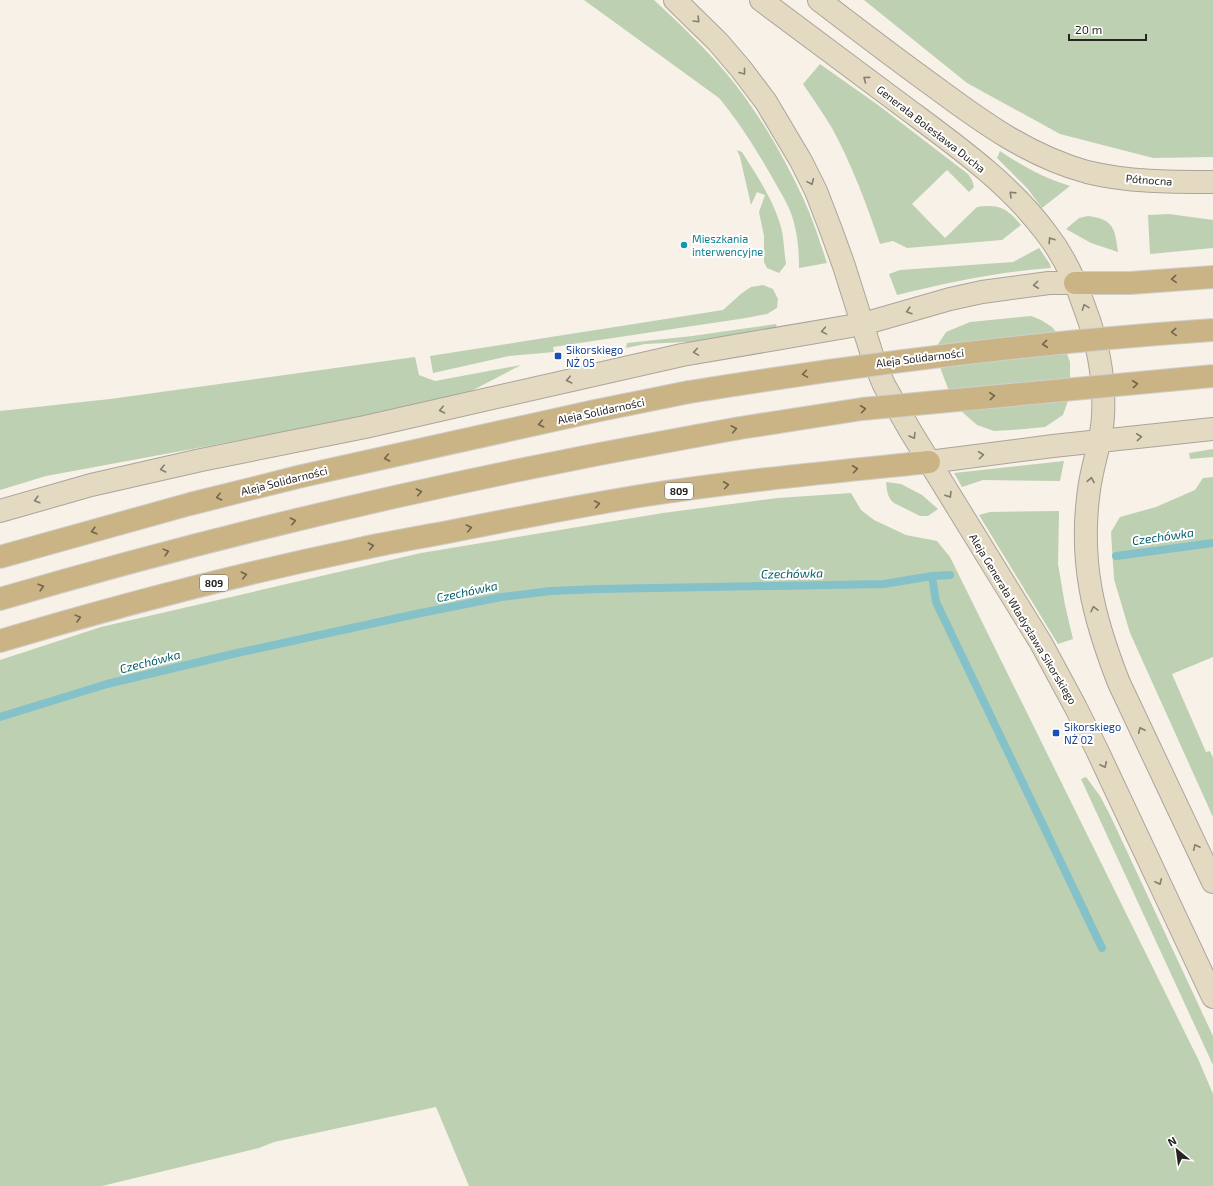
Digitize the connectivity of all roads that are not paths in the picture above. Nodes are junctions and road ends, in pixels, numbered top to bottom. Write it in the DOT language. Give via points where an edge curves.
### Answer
graph roads {
  1 [pos="675,0"];
  2 [pos="761,0"];
  3 [pos="818,0"];
  4 [pos="1213,182"];
  5 [pos="1213,277"];
  6 [pos="1075,283"];
  7 [pos="863,324"];
  8 [pos="1213,330"];
  9 [pos="1213,376"];
  10 [pos="1213,429"];
  11 [pos="1100,441"];
  12 [pos="928,462"];
  13 [pos="0,511"];
  14 [pos="0,557"];
  15 [pos="0,599"];
  16 [pos="0,641"];
  17 [pos="1213,882"];
  18 [pos="1213,997"];
  1 -- 7 [label="main road, one-way" via="740,68 766,102 794,148 823,209"];
  6 -- 2 [label="main road, Generała Bolesława Ducha, one-way" via="1048,234 1003,186 975,161"];
  3 -- 4 [label="main road, Północna" via="955,102 1009,139 1044,157 1086,172 1153,181"];
  5 -- 6 [label="main road, one-way"];
  6 -- 7 [label="main road, one-way" via="1050,283 975,293"];
  11 -- 6 [label="main road, Generała Bolesława Ducha, one-way" via="1103,394 1099,353"];
  7 -- 12 [label="main road, Aleja Generała Władysława Sikorskiego, one-way" via="884,385"];
  7 -- 13 [label="main road, one-way" via="660,359 380,424 91,485"];
  8 -- 14 [label="main road, Aleja Solidarności, one-way, bridge" via="1113,337 922,358 688,392 302,476"];
  15 -- 9 [label="main road, one-way, bridge" via="186,547 358,505 696,436 862,409"];
  11 -- 10 [label="main road, one-way"];
  12 -- 11 [label="main road, 809, one-way"];
  17 -- 11 [label="main road, one-way" via="1119,683 1095,614 1085,541 1089,489"];
  16 -- 12 [label="main road, 809, one-way" via="187,589 347,551 640,496"];
  12 -- 18 [label="main road, Aleja Generała Władysława Sikorskiego, one-way" via="1041,643 1075,706"];
}
